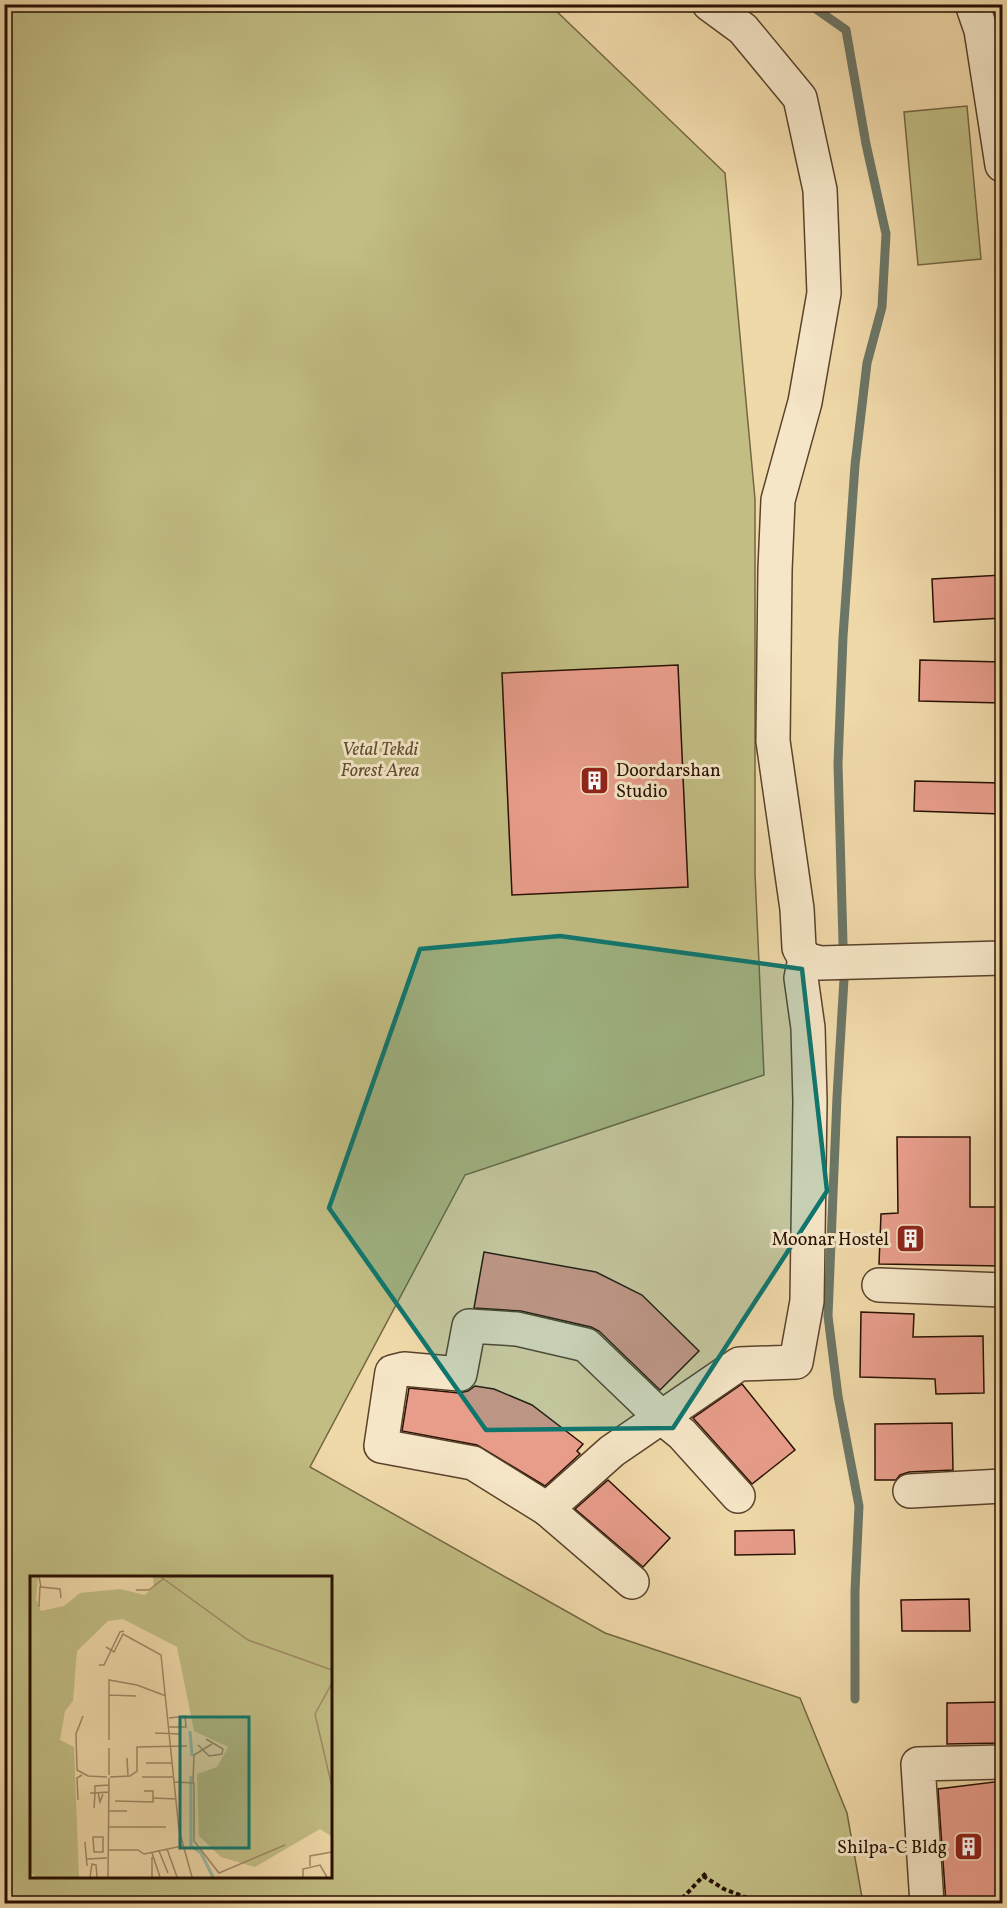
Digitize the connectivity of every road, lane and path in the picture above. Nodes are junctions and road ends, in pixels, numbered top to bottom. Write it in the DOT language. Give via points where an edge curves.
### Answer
graph roads {
  1 [pos="709,4"];
  2 [pos="985,20"];
  3 [pos="1002,165"];
  4 [pos="1002,958"];
  5 [pos="816,962"];
  6 [pos="879,1285"];
  7 [pos="1002,1290"];
  8 [pos="661,1417"];
  9 [pos="1002,1486"];
  10 [pos="910,1491"];
  11 [pos="738,1496"];
  12 [pos="547,1509"];
  13 [pos="632,1582"];
  14 [pos="1002,1762"];
  15 [pos="677,1904"];
  16 [pos="757,1904"];
  17 [pos="927,1904"];
  1 -- 5 [label="street" via="743,29 800,98 820,190 824,293 805,402 778,500 772,741 797,909 799,948 806,959"];
  2 -- 3 [label="street"];
  4 -- 5 [label="street"];
  5 -- 8 [label="street" via="803,968 801,978 808,1028 810,1101 807,1301 796,1362 739,1364"];
  6 -- 7 [label="street"];
  8 -- 11 [label="street" via="682,1434"];
  8 -- 12 [label="street" via="612,1451"];
  8 -- 12 [label="street" via="586,1345 517,1329 469,1326 460,1374 404,1369 392,1372 381,1446 473,1463"];
  9 -- 10 [label="street"];
  12 -- 13 [label="street"];
  14 -- 17 [label="street" via="918,1764"];
  15 -- 16 [label="path" via="705,1875"];
}
